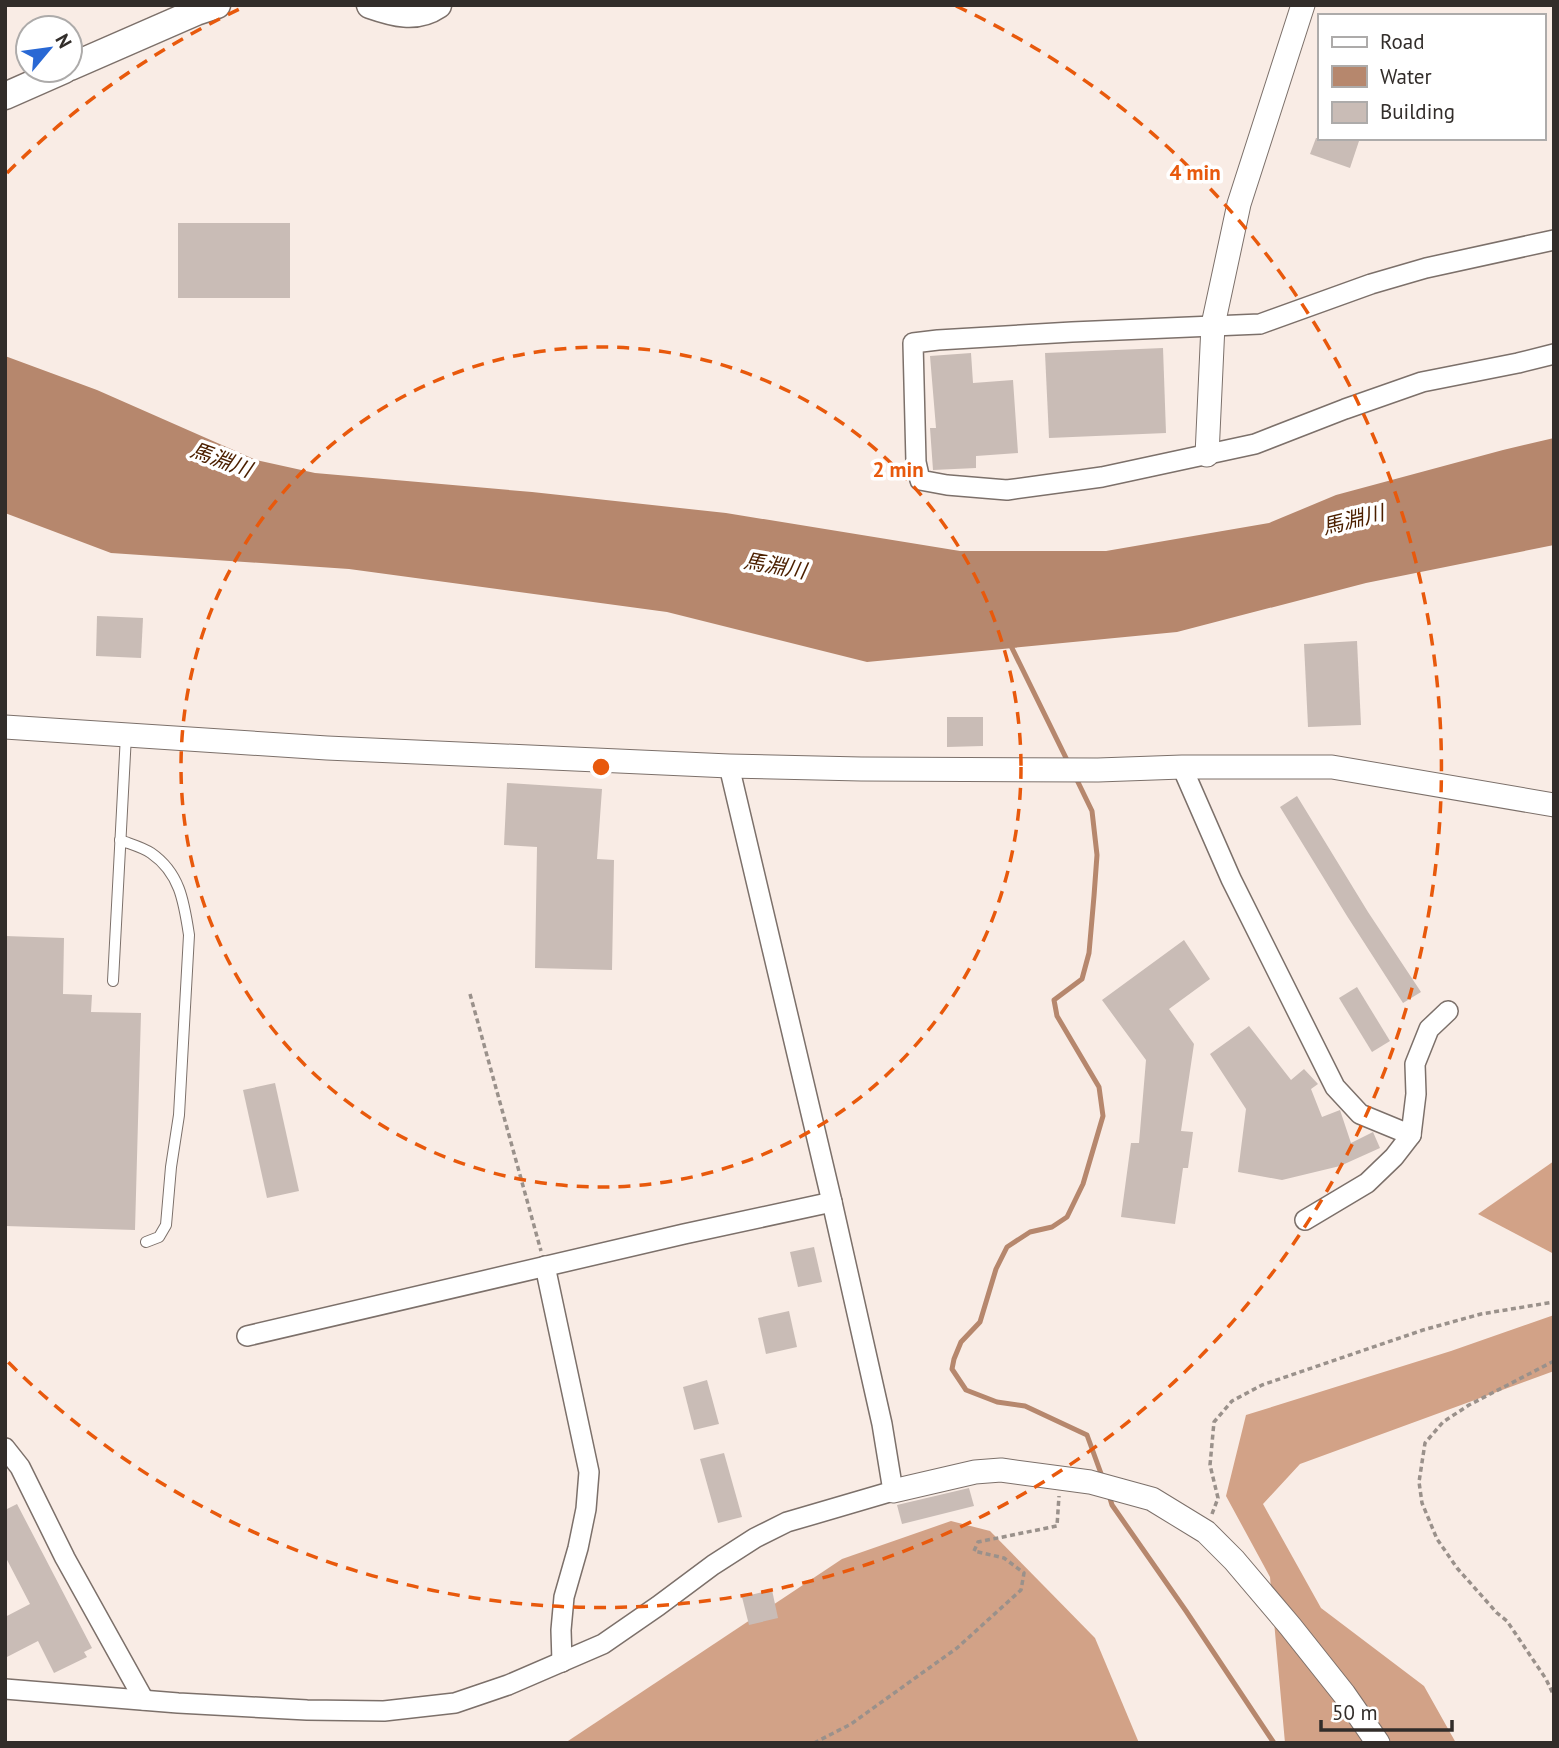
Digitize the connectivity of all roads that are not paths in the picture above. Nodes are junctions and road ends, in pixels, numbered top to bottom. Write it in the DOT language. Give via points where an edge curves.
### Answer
graph roads {
  1 [pos="217,5"];
  2 [pos="370,5"];
  3 [pos="438,5"];
  4 [pos="1303,5"];
  5 [pos="84,61"];
  6 [pos="32,84"];
  7 [pos="5,96"];
  8 [pos="1554,240"];
  9 [pos="1213,325"];
  10 [pos="1554,354"];
  11 [pos="1207,455"];
  12 [pos="5,727"];
  13 [pos="125,735"];
  14 [pos="729,766"];
  15 [pos="1182,767"];
  16 [pos="1554,805"];
  17 [pos="120,840"];
  18 [pos="113,981"];
  19 [pos="1448,1010"];
  20 [pos="1410,1135"];
  21 [pos="832,1202"];
  22 [pos="1305,1220"];
  23 [pos="146,1242"];
  24 [pos="545,1266"];
  25 [pos="247,1336"];
  26 [pos="5,1448"];
  27 [pos="893,1491"];
  28 [pos="562,1662"];
  29 [pos="5,1689"];
  30 [pos="144,1700"];
  31 [pos="1378,1743"];
  1 -- 5 [label="main road"];
  2 -- 3 [label="main road" via="407,15"];
  4 -- 9 [label="street" via="1239,204"];
  6 -- 7 [label="main road"];
  8 -- 9 [label="street" via="1426,268 1260,324"];
  9 -- 11 [label="street"];
  9 -- 11 [label="street" via="913,343 920,480 1007,490 1102,477"];
  10 -- 11 [label="street" via="1422,382 1255,444"];
  12 -- 13 [label="street"];
  13 -- 14 [label="street"];
  13 -- 17 [label="lane"];
  14 -- 15 [label="street"];
  14 -- 21 [label="street"];
  15 -- 16 [label="street" via="1332,767"];
  15 -- 20 [label="street" via="1231,879 1335,1087 1360,1114"];
  17 -- 18 [label="lane"];
  17 -- 23 [label="lane" via="149,851 166,865 179,886 189,935 179,1115 166,1225 159,1237"];
  19 -- 20 [label="street" via="1429,1029 1415,1064"];
  20 -- 22 [label="street" via="1367,1182"];
  21 -- 24 [label="street"];
  21 -- 27 [label="street"];
  24 -- 25 [label="street"];
  24 -- 28 [label="street" via="589,1472 586,1509 564,1597"];
  26 -- 30 [label="street" via="20,1467"];
  27 -- 28 [label="street" via="787,1522 755,1538 621,1633"];
  27 -- 31 [label="street" via="1002,1470 1092,1482 1152,1499 1206,1532 1234,1560 1344,1694"];
  28 -- 30 [label="street" via="455,1703 384,1712"];
  29 -- 30 [label="street"];
}
